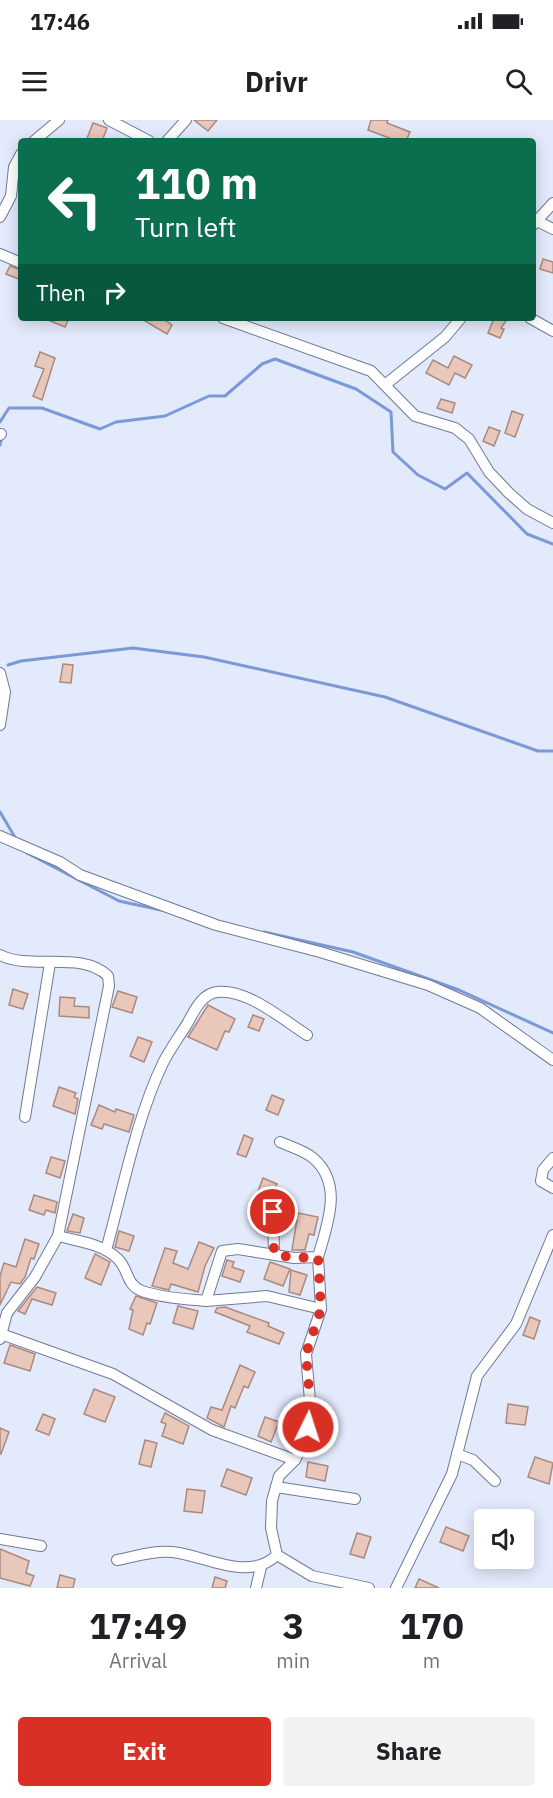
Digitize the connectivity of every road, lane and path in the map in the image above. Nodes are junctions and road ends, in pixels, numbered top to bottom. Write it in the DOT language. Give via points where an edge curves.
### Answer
graph roads {
  1 [pos="59,120"];
  2 [pos="109,120"];
  3 [pos="186,120"];
  4 [pos="38,138"];
  5 [pos="143,138"];
  6 [pos="170,138"];
  7 [pos="18,160"];
  8 [pos="16,198"];
  9 [pos="553,203"];
  10 [pos="0,217"];
  11 [pos="536,223"];
  12 [pos="536,224"];
  13 [pos="553,229"];
  14 [pos="0,254"];
  15 [pos="18,262"];
  16 [pos="230,321"];
  17 [pos="459,321"];
  18 [pos="535,321"];
  19 [pos="553,331"];
  20 [pos="387,384"];
  21 [pos="553,523"];
  22 [pos="0,673"];
  23 [pos="0,725"];
  24 [pos="0,836"];
  25 [pos="0,955"];
  26 [pos="51,963"];
  27 [pos="306,1035"];
  28 [pos="553,1060"];
  29 [pos="26,1116"];
  30 [pos="280,1142"];
  31 [pos="553,1158"];
  32 [pos="553,1188"];
  33 [pos="273,1212"];
  34 [pos="553,1235"];
  35 [pos="58,1236"];
  36 [pos="106,1250"];
  37 [pos="274,1254"];
  38 [pos="318,1257"];
  39 [pos="206,1301"];
  40 [pos="321,1309"];
  41 [pos="4,1311"];
  42 [pos="1,1336"];
  43 [pos="457,1454"];
  44 [pos="295,1460"];
  45 [pos="495,1481"];
  46 [pos="276,1487"];
  47 [pos="355,1500"];
  48 [pos="0,1539"];
  49 [pos="41,1546"];
  50 [pos="277,1555"];
  51 [pos="117,1560"];
  52 [pos="261,1566"];
  53 [pos="256,1588"];
  54 [pos="369,1588"];
  55 [pos="396,1588"];
  1 -- 4 [label="street"];
  2 -- 5 [label="street"];
  3 -- 6 [label="street"];
  7 -- 8 [label="street" via="14,167"];
  8 -- 10 [label="street"];
  9 -- 11 [label="street"];
  12 -- 13 [label="street"];
  14 -- 15 [label="street"];
  16 -- 20 [label="street" via="361,366"];
  17 -- 20 [label="street" via="445,338"];
  18 -- 19 [label="street"];
  20 -- 21 [label="street" via="415,416 454,428 469,439 489,472 509,493 527,509"];
  22 -- 23 [label="street" via="5,692"];
  24 -- 28 [label="street" via="80,875 216,925 428,985 480,1008"];
  25 -- 26 [label="street"];
  26 -- 29 [label="street"];
  26 -- 35 [label="street" via="89,964 108,976 109,986"];
  27 -- 36 [label="street" via="236,995 218,992 199,1003 164,1062 150,1095"];
  30 -- 38 [label="street" via="312,1156 325,1169 331,1186 330,1215"];
  31 -- 32 [label="street" via="543,1170 541,1181"];
  33 -- 37 [label="street"];
  34 -- 43 [label="street" via="516,1324 477,1376"];
  35 -- 36 [label="street"];
  35 -- 41 [label="street" via="35,1277"];
  36 -- 39 [label="street" via="120,1260 128,1281 141,1291"];
  37 -- 38 [label="street"];
  37 -- 39 [label="street" via="222,1251"];
  38 -- 40 [label="street"];
  39 -- 40 [label="street" via="261,1296"];
  40 -- 44 [label="street" via="306,1354 311,1412"];
  41 -- 42 [label="street"];
  42 -- 44 [label="street" via="113,1374 212,1430"];
  43 -- 45 [label="street" via="473,1460"];
  43 -- 55 [label="street" via="452,1474"];
  44 -- 46 [label="street" via="279,1476"];
  46 -- 47 [label="street"];
  46 -- 50 [label="street" via="271,1528"];
  48 -- 49 [label="street"];
  50 -- 52 [label="street"];
  50 -- 54 [label="street" via="312,1576"];
  51 -- 52 [label="street" via="170,1551 217,1564"];
  52 -- 53 [label="street"];
}
